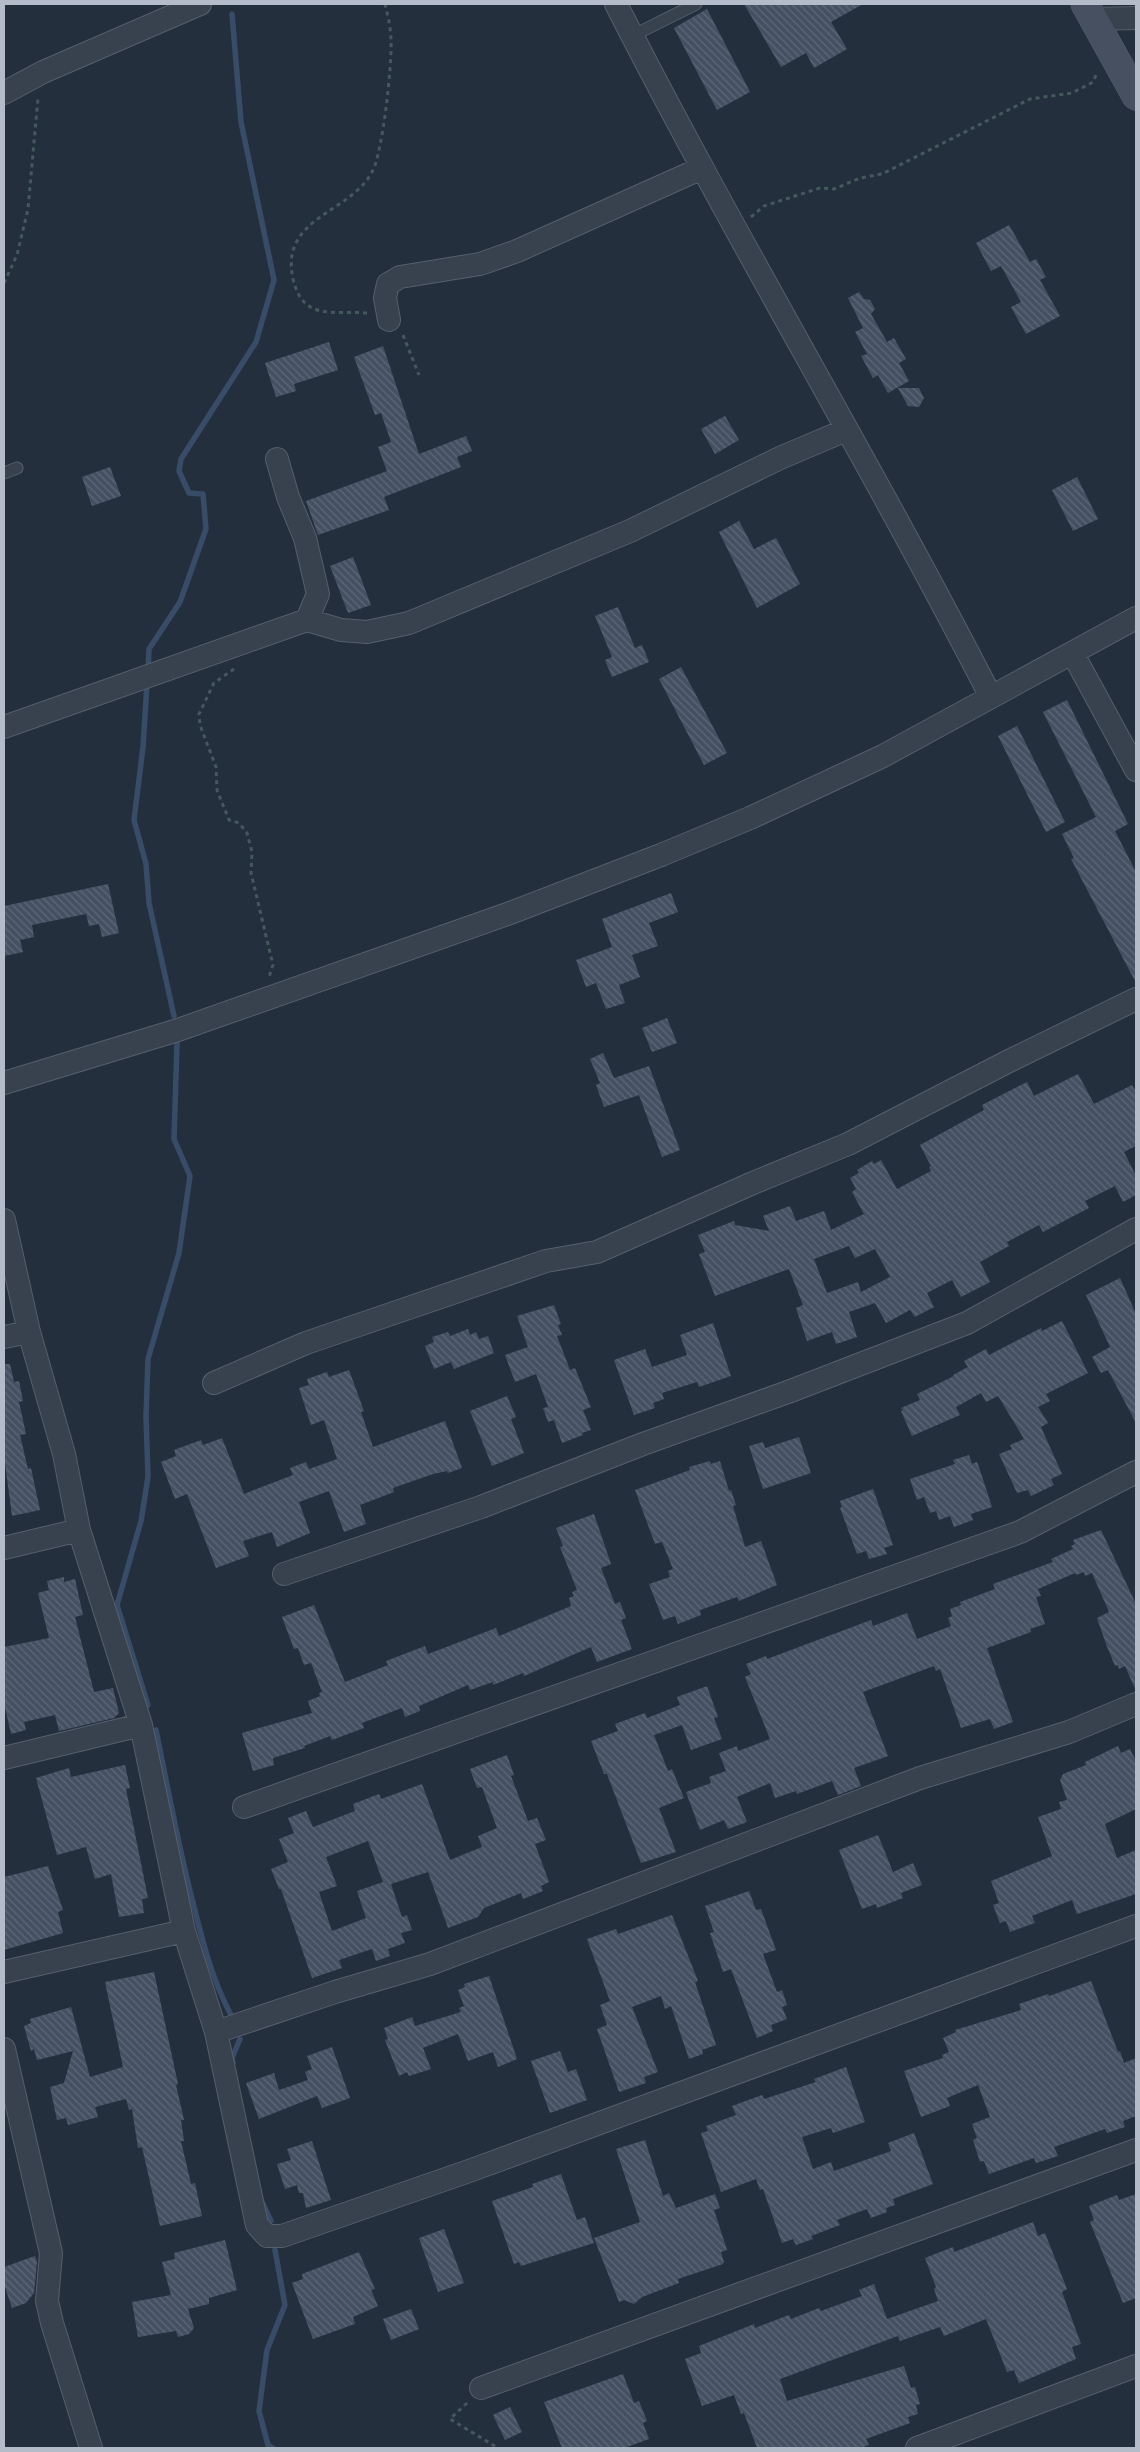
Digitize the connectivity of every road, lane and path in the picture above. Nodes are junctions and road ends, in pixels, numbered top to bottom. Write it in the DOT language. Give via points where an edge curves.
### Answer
graph roads {
  1 [pos="200,4"];
  2 [pos="386,4"];
  3 [pos="616,4"];
  4 [pos="696,4"];
  5 [pos="1089,11"];
  6 [pos="1136,18"];
  7 [pos="632,36"];
  8 [pos="43,72"];
  9 [pos="1096,75"];
  10 [pos="4,93"];
  11 [pos="1136,96"];
  12 [pos="702,168"];
  13 [pos="736,231"];
  14 [pos="4,282"];
  15 [pos="389,320"];
  16 [pos="419,376"];
  17 [pos="846,430"];
  18 [pos="277,459"];
  19 [pos="17,468"];
  20 [pos="4,473"];
  21 [pos="1136,618"];
  22 [pos="307,620"];
  23 [pos="1073,654"];
  24 [pos="236,668"];
  25 [pos="991,697"];
  26 [pos="4,727"];
  27 [pos="1136,770"];
  28 [pos="272,997"];
  29 [pos="1136,999"];
  30 [pos="4,1083"];
  31 [pos="4,1220"];
  32 [pos="1136,1229"];
  33 [pos="29,1332"];
  34 [pos="4,1337"];
  35 [pos="214,1383"];
  36 [pos="1136,1472"];
  37 [pos="79,1530"];
  38 [pos="4,1548"];
  39 [pos="284,1574"];
  40 [pos="1136,1704"];
  41 [pos="141,1725"];
  42 [pos="4,1758"];
  43 [pos="244,1807"];
  44 [pos="1136,1926"];
  45 [pos="184,1931"];
  46 [pos="4,1972"];
  47 [pos="216,2032"];
  48 [pos="4,2048"];
  49 [pos="1136,2150"];
  50 [pos="1136,2366"];
  51 [pos="481,2388"];
  52 [pos="91,2448"];
  53 [pos="498,2448"];
  54 [pos="917,2448"];
  1 -- 8 [label="street"];
  2 -- 15 [label="path" via="391,43 379,151 373,170 355,192 304,230 293,253 291,266 298,293 307,305 317,311 374,314"];
  3 -- 7 [label="street"];
  4 -- 7 [label="lane"];
  5 -- 6 [label="street"];
  5 -- 11 [label="main road"];
  7 -- 12 [label="street"];
  8 -- 10 [label="street"];
  8 -- 14 [label="path" via="28,210 17,255"];
  9 -- 13 [label="path" via="1092,82 1072,93 1030,100 882,174 860,178 834,189 820,188 764,206"];
  12 -- 13 [label="street"];
  12 -- 15 [label="street" via="517,251 480,264 400,278 388,284 385,298"];
  13 -- 17 [label="street"];
  15 -- 16 [label="path" via="405,338"];
  17 -- 22 [label="street" via="780,458 630,531 408,623 367,632 341,630"];
  17 -- 25 [label="street"];
  18 -- 22 [label="street" via="305,538 318,594"];
  19 -- 20 [label="lane"];
  21 -- 23 [label="street"];
  22 -- 26 [label="street"];
  23 -- 25 [label="street"];
  23 -- 27 [label="street"];
  24 -- 28 [label="path" via="214,683 199,714 200,725 216,767 217,790 229,820 239,823 247,833 252,852 252,873 273,965 269,976"];
  25 -- 28 [label="street" via="883,756 715,832 510,913"];
  28 -- 30 [label="street" via="178,1030"];
  29 -- 35 [label="street" via="848,1144 597,1252 527,1267 306,1343"];
  31 -- 33 [label="street"];
  32 -- 39 [label="street" via="967,1323 642,1444 481,1508"];
  33 -- 34 [label="street"];
  33 -- 37 [label="street" via="64,1454"];
  36 -- 43 [label="street" via="1020,1532"];
  37 -- 38 [label="street"];
  37 -- 41 [label="street"];
  40 -- 47 [label="street" via="1069,1732 920,1778 430,1964"];
  41 -- 42 [label="street"];
  41 -- 45 [label="street"];
  44 -- 47 [label="street" via="498,2161 282,2236 267,2236 256,2225"];
  45 -- 46 [label="street"];
  45 -- 47 [label="street"];
  48 -- 52 [label="street" via="51,2252 47,2301"];
  49 -- 51 [label="street"];
  50 -- 54 [label="street"];
  51 -- 53 [label="path" via="450,2419"];
}
